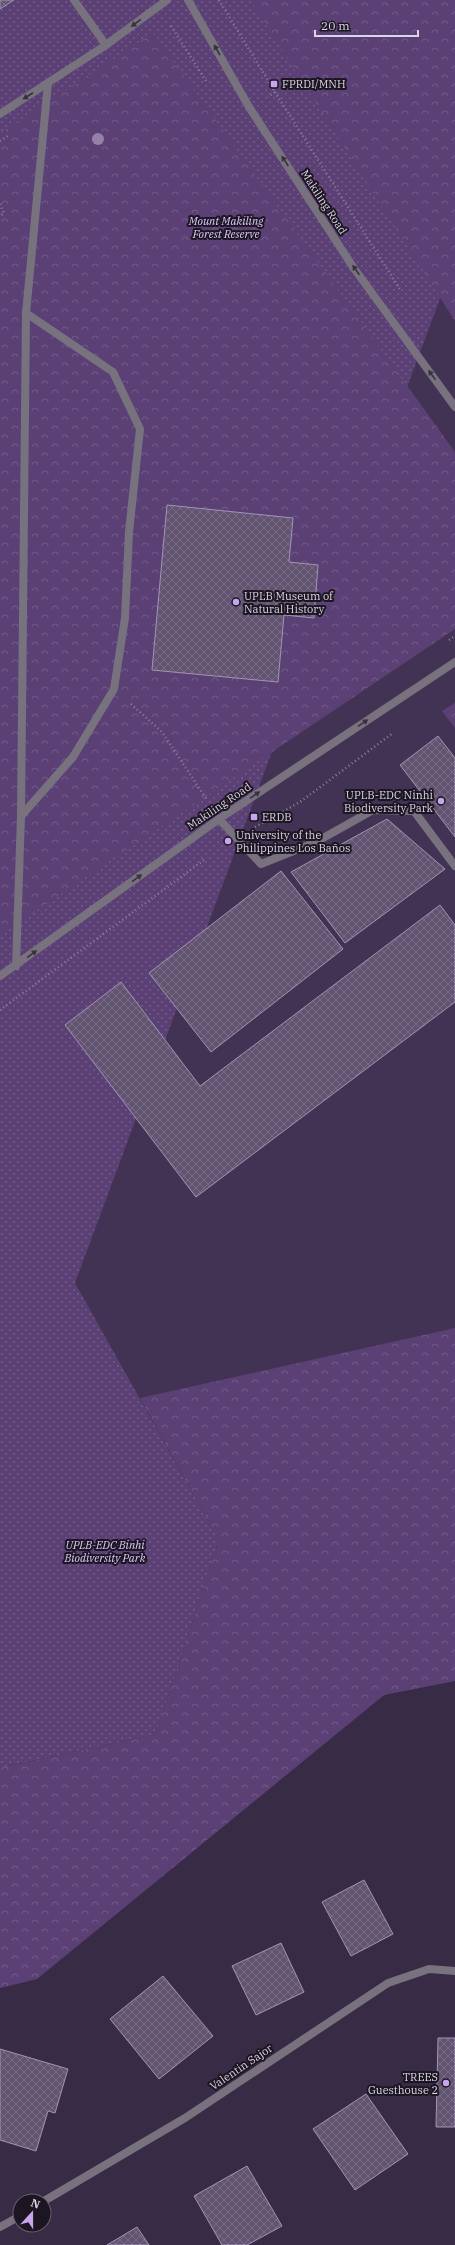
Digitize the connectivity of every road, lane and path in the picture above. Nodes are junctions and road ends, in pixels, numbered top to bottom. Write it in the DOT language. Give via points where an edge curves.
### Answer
graph roads {
  1 [pos="74,0"];
  2 [pos="167,0"];
  3 [pos="188,0"];
  4 [pos="219,0"];
  5 [pos="166,29"];
  6 [pos="106,45"];
  7 [pos="48,83"];
  8 [pos="208,84"];
  9 [pos="275,92"];
  10 [pos="249,107"];
  11 [pos="0,114"];
  12 [pos="0,204"];
  13 [pos="0,216"];
  14 [pos="403,294"];
  15 [pos="26,313"];
  16 [pos="455,407"];
  17 [pos="455,662"];
  18 [pos="114,689"];
  19 [pos="399,728"];
  20 [pos="210,806"];
  21 [pos="21,816"];
  22 [pos="219,819"];
  23 [pos="236,837"];
  24 [pos="455,866"];
  25 [pos="16,966"];
  26 [pos="0,976"];
  27 [pos="0,1010"];
  28 [pos="455,1971"];
  29 [pos="52,2196"];
  30 [pos="12,2220"];
  31 [pos="0,2227"];
  1 -- 6 [label="street"];
  2 -- 6 [label="street, one-way"];
  10 -- 3 [label="street, Makiling Road, one-way"];
  4 -- 9 [label="path"];
  5 -- 8 [label="path" via="172,25"];
  6 -- 7 [label="street"];
  7 -- 11 [label="street, one-way"];
  7 -- 15 [label="street"];
  9 -- 10 [label="path"];
  9 -- 14 [label="path"];
  16 -- 10 [label="street, Makiling Road, one-way" via="353,267"];
  12 -- 13 [label="path" via="4,213"];
  15 -- 18 [label="street" via="113,372 140,429 129,532 125,618"];
  15 -- 21 [label="street"];
  22 -- 17 [label="street, Makiling Road, one-way"];
  18 -- 20 [label="path" via="162,732"];
  18 -- 21 [label="street" via="73,757"];
  19 -- 23 [label="path" via="300,802"];
  21 -- 25 [label="street"];
  22 -- 23 [label="street"];
  25 -- 22 [label="street, Makiling Road, one-way"];
  23 -- 24 [label="street" via="261,864 316,842 373,810 414,811"];
  23 -- 27 [label="path"];
  25 -- 26 [label="street, Makiling Road"];
  28 -- 29 [label="street, Valentin Sajor" via="429,1969 388,1983 185,2118"];
  30 -- 31 [label="street"];
}
